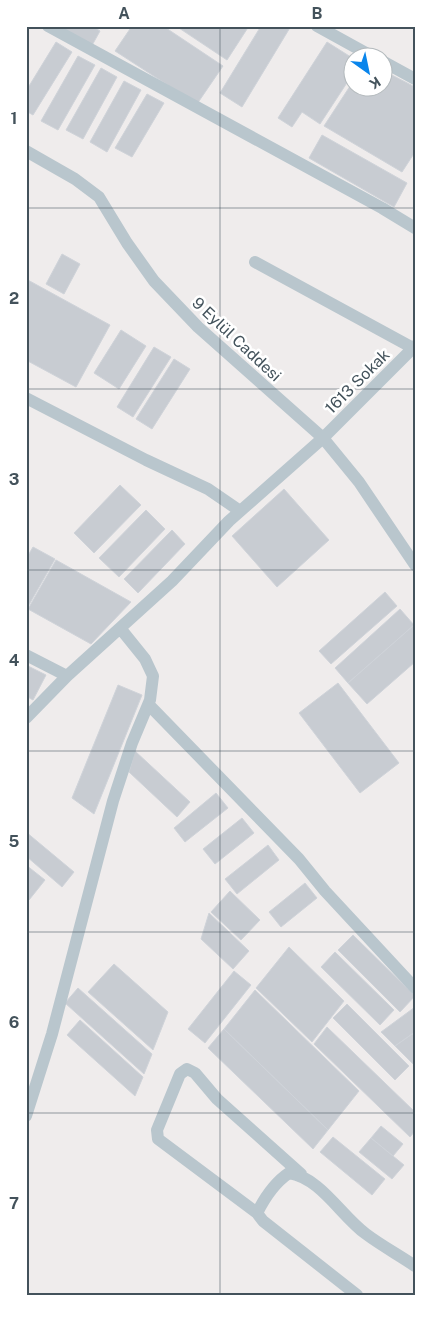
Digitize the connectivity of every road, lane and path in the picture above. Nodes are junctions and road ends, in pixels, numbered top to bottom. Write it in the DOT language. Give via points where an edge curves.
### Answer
graph roads {
  1 [pos="48,26"];
  2 [pos="317,26"];
  3 [pos="357,48"];
  4 [pos="394,67"];
  5 [pos="415,79"];
  6 [pos="26,151"];
  7 [pos="415,228"];
  8 [pos="255,262"];
  9 [pos="414,347"];
  10 [pos="26,398"];
  11 [pos="322,438"];
  12 [pos="240,511"];
  13 [pos="415,565"];
  14 [pos="120,628"];
  15 [pos="26,655"];
  16 [pos="67,676"];
  17 [pos="149,705"];
  18 [pos="26,718"];
  19 [pos="415,988"];
  20 [pos="26,1116"];
  21 [pos="301,1174"];
  22 [pos="257,1213"];
  23 [pos="415,1266"];
  24 [pos="357,1295"];
  1 -- 7 [label="street"];
  2 -- 3 [label="street"];
  4 -- 5 [label="street"];
  6 -- 11 [label="street, 9 Eylül Caddesi" via="100,197 154,281 198,327"];
  8 -- 9 [label="street"];
  9 -- 11 [label="street, 1613 Sokak"];
  10 -- 12 [label="street" via="208,489"];
  11 -- 12 [label="street, 1613 Sokak"];
  11 -- 13 [label="street, 9 Eylül Caddesi" via="359,482"];
  12 -- 14 [label="street, 1613 Sokak" via="172,581"];
  14 -- 16 [label="street, 1613 Sokak"];
  14 -- 17 [label="street" via="146,659 153,676"];
  15 -- 16 [label="street"];
  16 -- 18 [label="street, 1613 Sokak"];
  17 -- 19 [label="street" via="222,777"];
  17 -- 20 [label="street" via="132,742 113,801 52,1034"];
  21 -- 22 [label="street" via="289,1173 280,1180 264,1198"];
  21 -- 22 [label="street" via="217,1099 195,1073 187,1069 180,1074 157,1130 158,1138"];
  21 -- 23 [label="street" via="365,1234"];
  22 -- 24 [label="street" via="270,1227"];
}
